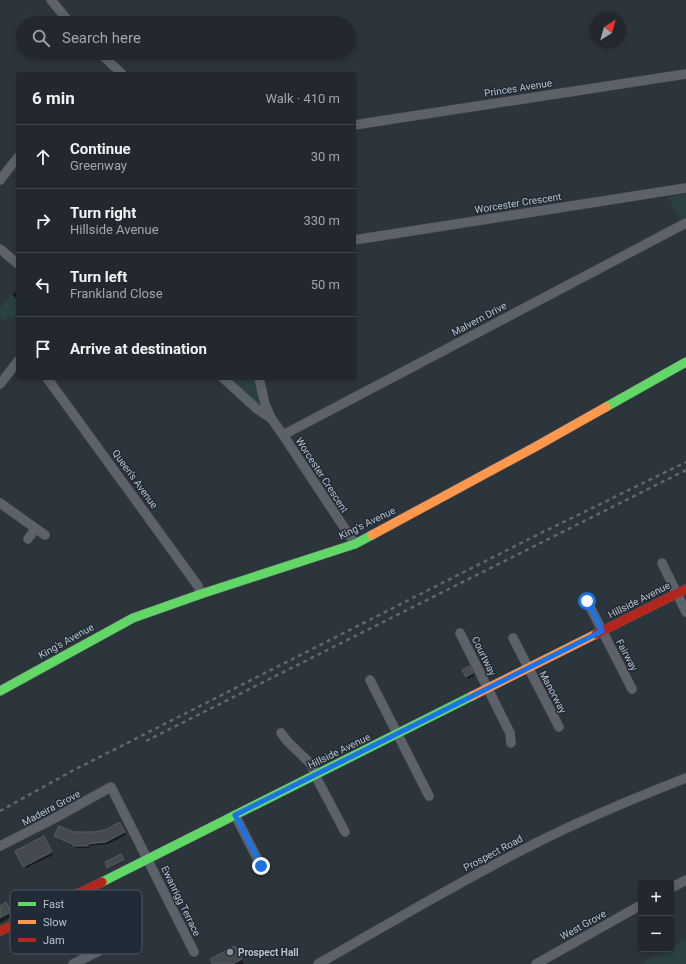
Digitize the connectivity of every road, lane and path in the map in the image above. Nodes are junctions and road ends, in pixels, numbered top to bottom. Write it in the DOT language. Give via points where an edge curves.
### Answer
graph roads {
  1 [pos="51,0"];
  2 [pos="64,16"];
  3 [pos="107,60"];
  4 [pos="120,72"];
  5 [pos="686,74"];
  6 [pos="356,125"];
  7 [pos="16,160"];
  8 [pos="0,180"];
  9 [pos="686,188"];
  10 [pos="686,223"];
  11 [pos="356,240"];
  12 [pos="0,249"];
  13 [pos="16,262"];
  14 [pos="686,362"];
  15 [pos="16,364"];
  16 [pos="48,380"];
  17 [pos="225,380"];
  18 [pos="259,380"];
  19 [pos="0,384"];
  20 [pos="271,418"];
  21 [pos="283,434"];
  22 [pos="0,503"];
  23 [pos="35,529"];
  24 [pos="45,535"];
  25 [pos="28,539"];
  26 [pos="355,544"];
  27 [pos="662,563"];
  28 [pos="686,589"];
  29 [pos="201,594"];
  30 [pos="677,594"];
  31 [pos="587,601"];
  32 [pos="686,612"];
  33 [pos="602,631"];
  34 [pos="460,633"];
  35 [pos="513,638"];
  36 [pos="528,668"];
  37 [pos="370,680"];
  38 [pos="488,688"];
  39 [pos="632,689"];
  40 [pos="0,691"];
  41 [pos="559,727"];
  42 [pos="281,732"];
  43 [pos="397,734"];
  44 [pos="511,743"];
  45 [pos="315,775"];
  46 [pos="686,778"];
  47 [pos="429,796"];
  48 [pos="235,815"];
  49 [pos="345,832"];
  50 [pos="0,846"];
  51 [pos="148,859"];
  52 [pos="261,866"];
  53 [pos="686,880"];
  54 [pos="674,886"];
  55 [pos="84,890"];
  56 [pos="638,907"];
  57 [pos="10,926"];
  58 [pos="0,931"];
  59 [pos="194,952"];
  60 [pos="93,954"];
  61 [pos="73,964"];
  62 [pos="318,964"];
  63 [pos="536,964"];
  1 -- 2 [label="street"];
  3 -- 4 [label="street"];
  5 -- 6 [label="street, Princes Avenue"];
  7 -- 8 [label="street"];
  9 -- 11 [label="street, Worcester Crescent"];
  10 -- 21 [label="street, Malvern Drive"];
  12 -- 13 [label="street"];
  14 -- 26 [label="street, King's Avenue"];
  15 -- 19 [label="street"];
  16 -- 29 [label="street, Queen's Avenue" via="198,586"];
  17 -- 20 [label="street, Worcester Crescent" via="257,409"];
  18 -- 20 [label="street, Worcester Crescent" via="264,404"];
  20 -- 21 [label="street, Worcester Crescent"];
  21 -- 26 [label="street, Worcester Crescent"];
  22 -- 23 [label="street"];
  23 -- 24 [label="street"];
  23 -- 25 [label="street"];
  26 -- 29 [label="street, King's Avenue"];
  27 -- 30 [label="street"];
  28 -- 30 [label="street, Hillside Avenue"];
  29 -- 40 [label="street, King's Avenue" via="133,618"];
  30 -- 32 [label="street"];
  30 -- 33 [label="street, Hillside Avenue"];
  31 -- 33 [label="street, Fairway"];
  33 -- 36 [label="street, Hillside Avenue"];
  33 -- 39 [label="street, Fairway"];
  34 -- 38 [label="street, Courtway"];
  35 -- 36 [label="street, Manorway"];
  36 -- 38 [label="street, Hillside Avenue"];
  36 -- 41 [label="street, Manorway"];
  37 -- 43 [label="street"];
  38 -- 43 [label="street, Hillside Avenue"];
  38 -- 44 [label="street, Courtway" via="510,732"];
  42 -- 45 [label="street" via="312,766"];
  43 -- 45 [label="street, Hillside Avenue"];
  43 -- 47 [label="street"];
  45 -- 48 [label="street, Hillside Avenue"];
  45 -- 49 [label="street"];
  46 -- 62 [label="street, Prospect Road" via="536,843"];
  48 -- 51 [label="street, Hillside Avenue"];
  48 -- 52 [label="street"];
  50 -- 51 [label="street, Madeira Grove" via="115,785"];
  51 -- 55 [label="street, Hillside Avenue"];
  51 -- 59 [label="street, Ewanrigg Terrace"];
  53 -- 54 [label="street"];
  56 -- 63 [label="street, West Grove"];
  57 -- 58 [label="street, Hillside Avenue"];
  60 -- 61 [label="street"];
}
